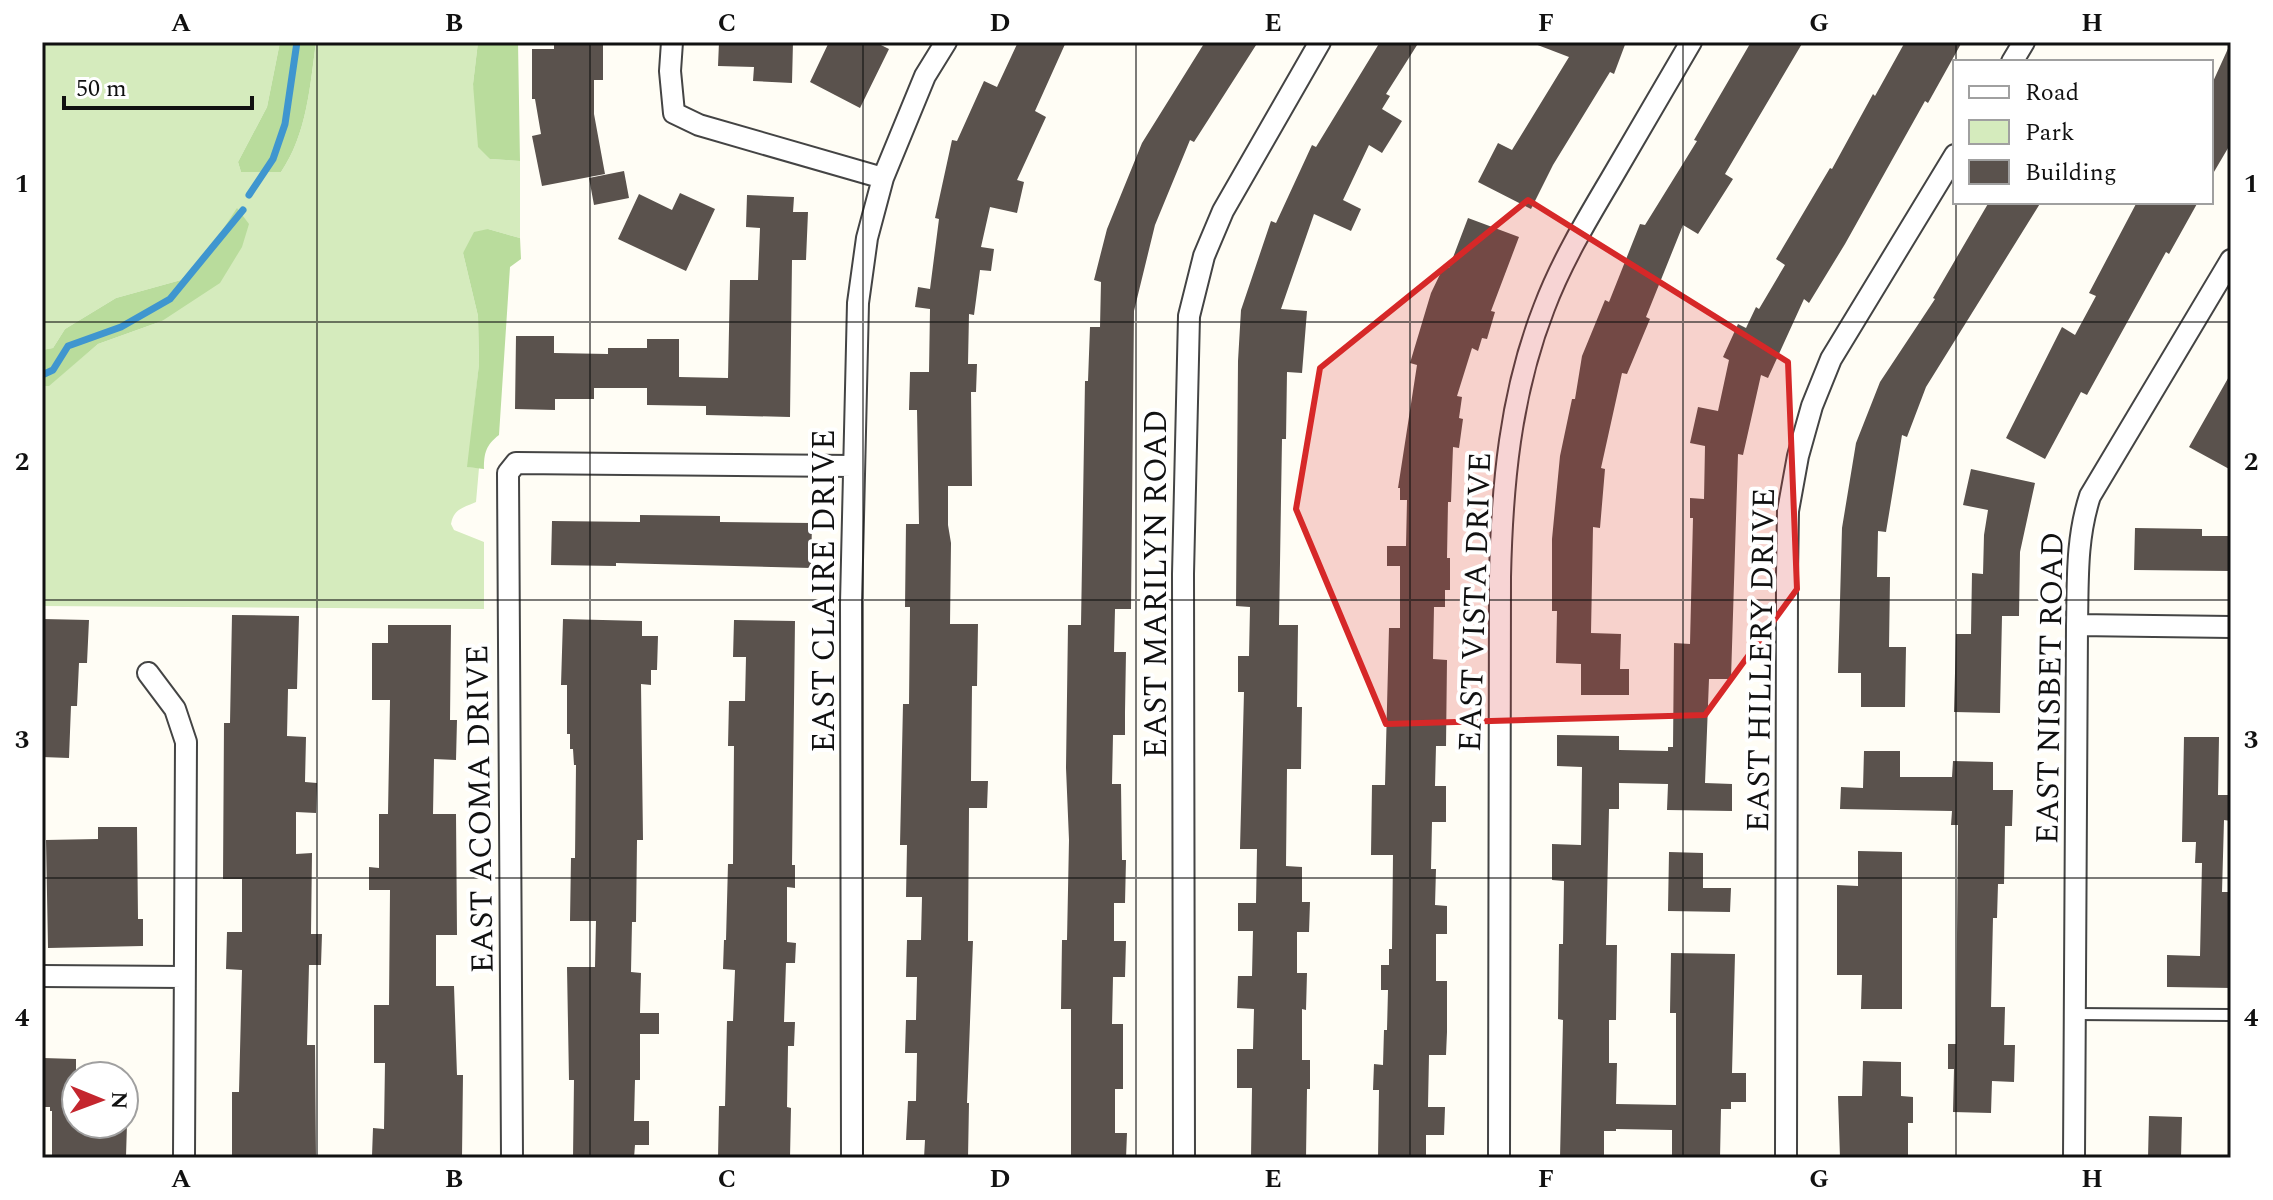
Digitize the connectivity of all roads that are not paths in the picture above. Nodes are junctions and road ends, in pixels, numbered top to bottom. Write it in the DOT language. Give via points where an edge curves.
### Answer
graph roads {
  1 [pos="672,42"];
  2 [pos="946,42"];
  3 [pos="1320,42"];
  4 [pos="1691,42"];
  5 [pos="2024,42"];
  6 [pos="2013,60"];
  7 [pos="1953,158"];
  8 [pos="883,178"];
  9 [pos="2231,260"];
  10 [pos="853,466"];
  11 [pos="2077,625"];
  12 [pos="2231,627"];
  13 [pos="148,673"];
  14 [pos="42,976"];
  15 [pos="184,977"];
  16 [pos="2075,1014"];
  17 [pos="2231,1015"];
  18 [pos="184,1158"];
  19 [pos="512,1158"];
  20 [pos="852,1158"];
  21 [pos="1184,1158"];
  22 [pos="1499,1158"];
  23 [pos="1786,1158"];
  24 [pos="2074,1158"];
  1 -- 8 [label="street" via="674,113 699,125"];
  2 -- 8 [label="street, EAST CLAIRE DRIVE" via="920,87"];
  3 -- 21 [label="street, EAST MARILYN ROAD" via="1223,211 1204,256 1189,316 1183,574"];
  4 -- 22 [label="street, EAST VISTA DRIVE" via="1568,252 1525,364 1510,431 1501,505"];
  5 -- 6 [label="street"];
  7 -- 23 [label="street, EAST HILLERY DRIVE" via="1831,359 1812,406 1788,511"];
  8 -- 10 [label="street, EAST CLAIRE DRIVE" via="858,303"];
  9 -- 11 [label="street, EAST NISBET ROAD" via="2090,496 2079,543"];
  10 -- 19 [label="street, EAST ACOMA DRIVE" via="516,463 508,473"];
  10 -- 20 [label="street, EAST CLAIRE DRIVE"];
  11 -- 12 [label="street"];
  11 -- 16 [label="street, EAST NISBET ROAD"];
  13 -- 15 [label="street" via="175,709 186,742"];
  14 -- 15 [label="street"];
  15 -- 18 [label="street"];
  16 -- 17 [label="lane"];
  16 -- 24 [label="street, EAST NISBET ROAD"];
}
